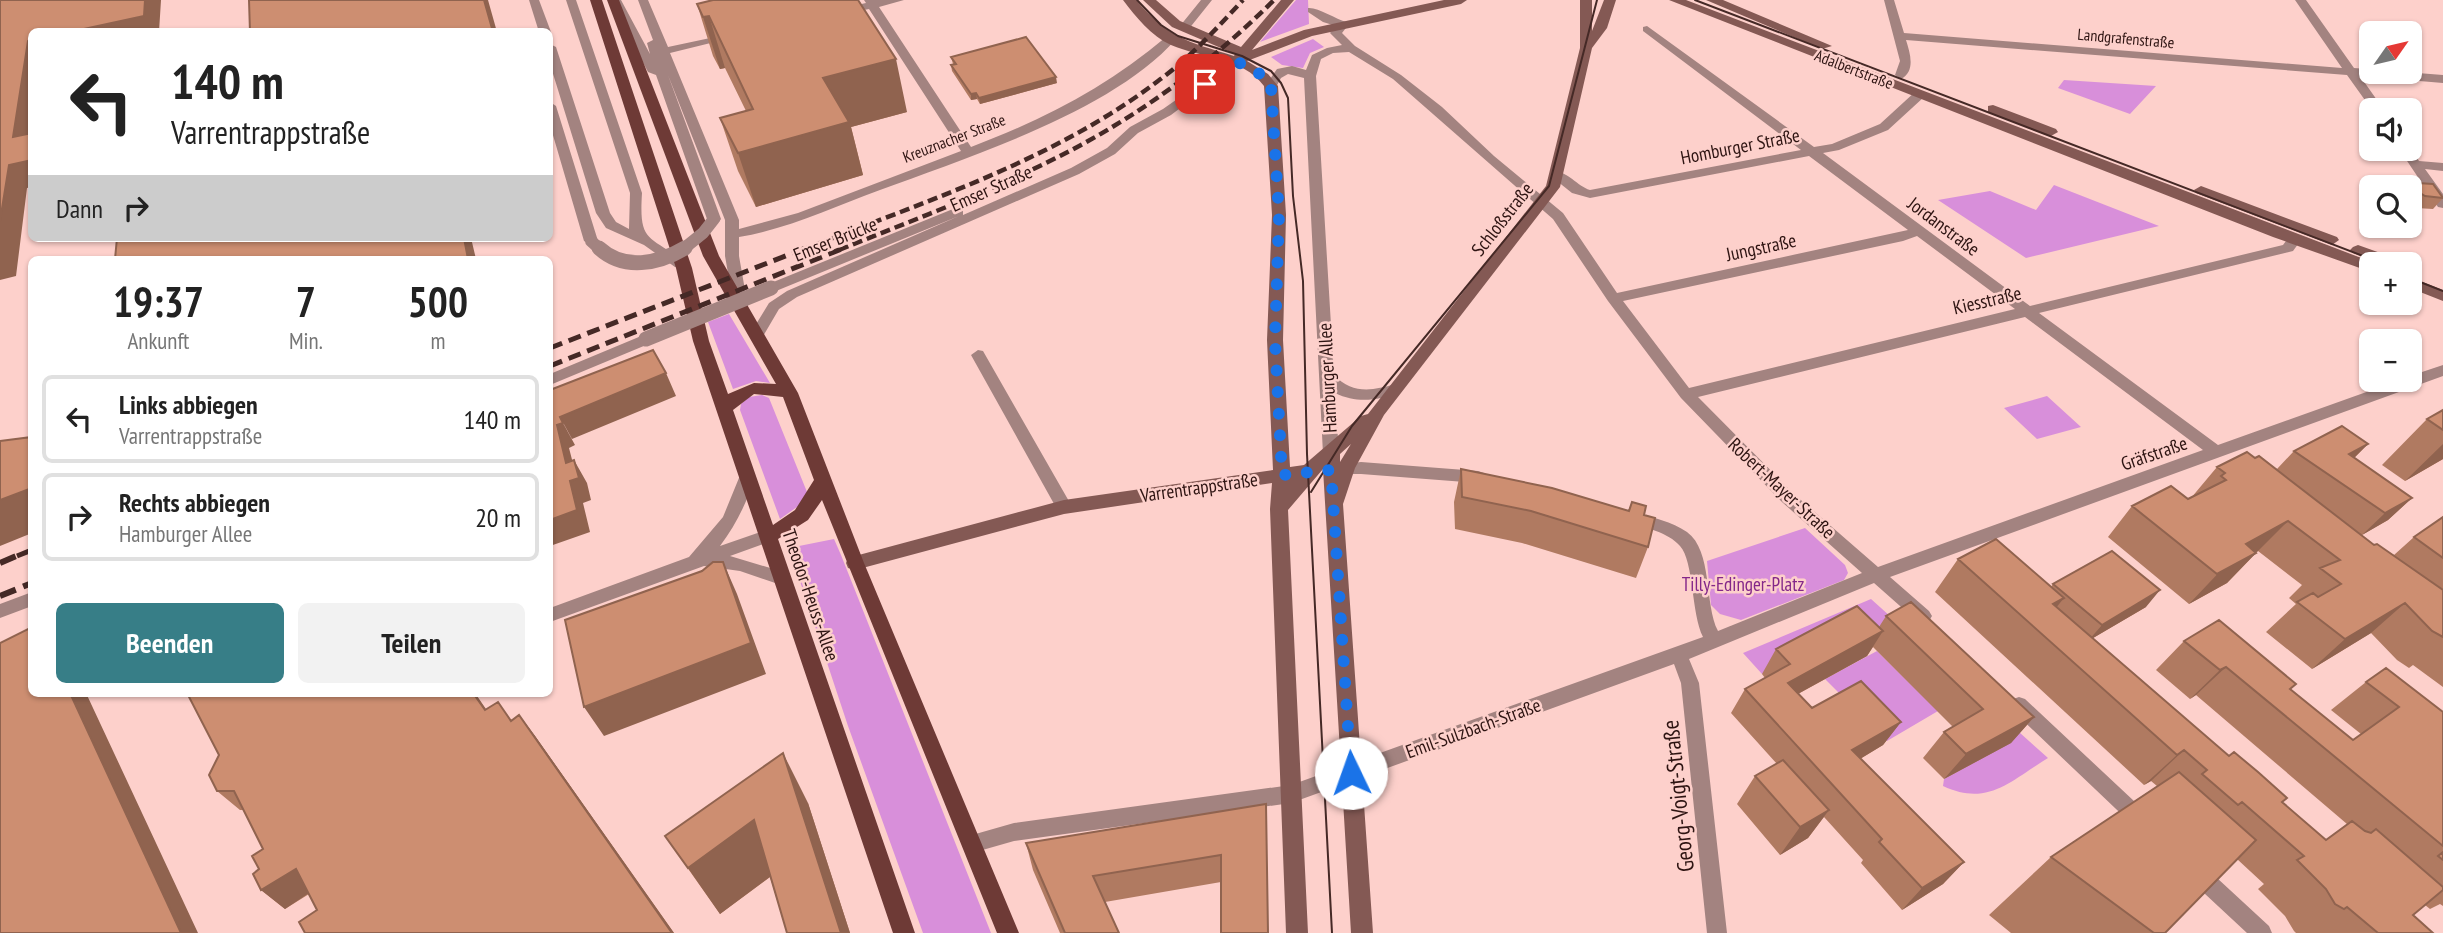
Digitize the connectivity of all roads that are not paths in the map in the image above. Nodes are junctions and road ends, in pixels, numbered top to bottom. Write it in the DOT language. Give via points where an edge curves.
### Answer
graph roads {
  1 [pos="534,0"];
  2 [pos="571,0"];
  3 [pos="596,0"];
  4 [pos="615,0"];
  5 [pos="642,0"];
  6 [pos="899,0"];
  7 [pos="1129,0"];
  8 [pos="1149,0"];
  9 [pos="1207,0"];
  10 [pos="1288,0"];
  11 [pos="1461,0"];
  12 [pos="1586,0"];
  13 [pos="1610,0"];
  14 [pos="1675,0"];
  15 [pos="1712,0"];
  16 [pos="1889,0"];
  17 [pos="2300,0"];
  18 [pos="870,3"];
  19 [pos="1312,5"];
  20 [pos="834,13"];
  21 [pos="1343,24"];
  22 [pos="1184,27"];
  23 [pos="544,28"];
  24 [pos="1647,29"];
  25 [pos="1320,30"];
  26 [pos="741,34"];
  27 [pos="1899,36"];
  28 [pos="1170,39"];
  29 [pos="1350,47"];
  30 [pos="1586,48"];
  31 [pos="666,51"];
  32 [pos="1239,56"];
  33 [pos="553,58"];
  34 [pos="554,61"];
  35 [pos="553,66"];
  36 [pos="2351,72"];
  37 [pos="1310,75"];
  38 [pos="1901,75"];
  39 [pos="2443,79"];
  40 [pos="1882,80"];
  41 [pos="1271,86"];
  42 [pos="1915,92"];
  43 [pos="667,95"];
  44 [pos="2369,98"];
  45 [pos="553,116"];
  46 [pos="1134,130"];
  47 [pos="2036,132"];
  48 [pos="968,151"];
  49 [pos="1813,152"];
  50 [pos="2414,161"];
  51 [pos="2416,164"];
  52 [pos="2443,167"];
  53 [pos="1557,174"];
  54 [pos="1542,203"];
  55 [pos="2443,204"];
  56 [pos="2258,218"];
  57 [pos="1917,231"];
  58 [pos="733,234"];
  59 [pos="2294,240"];
  60 [pos="644,242"];
  61 [pos="2359,252"];
  62 [pos="2359,263"];
  63 [pos="684,268"];
  64 [pos="2422,274"];
  65 [pos="2443,281"];
  66 [pos="2422,287"];
  67 [pos="2443,296"];
  68 [pos="1613,298"];
  69 [pos="742,310"];
  70 [pos="2025,311"];
  71 [pos="757,334"];
  72 [pos="978,355"];
  73 [pos="2443,370"];
  74 [pos="1327,377"];
  75 [pos="553,379"];
  76 [pos="1395,389"];
  77 [pos="790,393"];
  78 [pos="1685,394"];
  79 [pos="724,408"];
  80 [pos="2218,453"];
  81 [pos="1336,464"];
  82 [pos="1309,471"];
  83 [pos="1282,475"];
  84 [pos="747,477"];
  85 [pos="823,480"];
  86 [pos="1496,481"];
  87 [pos="1064,506"];
  88 [pos="1279,509"];
  89 [pos="1622,514"];
  90 [pos="766,536"];
  91 [pos="696,562"];
  92 [pos="855,563"];
  93 [pos="1878,574"];
  94 [pos="781,578"];
  95 [pos="28,600"];
  96 [pos="0,611"];
  97 [pos="553,613"];
  98 [pos="1940,632"];
  99 [pos="1714,641"];
  100 [pos="1679,655"];
  101 [pos="2003,691"];
  102 [pos="1351,773"];
  103 [pos="1291,794"];
  104 [pos="2160,838"];
  105 [pos="972,844"];
  106 [pos="2187,863"];
  107 [pos="904,933"];
  108 [pos="1008,933"];
  109 [pos="1297,933"];
  110 [pos="1362,933"];
  111 [pos="1717,933"];
  112 [pos="2262,933"];
  1 -- 23 [label="street"];
  2 -- 60 [label="street" via="636,193 634,223"];
  3 -- 63 [label="main road, Theodor-Heuss-Allee"];
  4 -- 43 [label="street"];
  4 -- 69 [label="main road" via="710,256"];
  5 -- 31 [label="street"];
  5 -- 43 [label="street"];
  6 -- 18 [label="street"];
  7 -- 28 [label="street"];
  8 -- 22 [label="street"];
  9 -- 22 [label="street"];
  10 -- 32 [label="street"];
  11 -- 21 [label="street"];
  12 -- 30 [label="street, Schloßstraße"];
  13 -- 30 [label="street, Schloßstraße" via="1601,28"];
  14 -- 40 [label="street, Adalbertstraße"];
  15 -- 38 [label="street, Adalbertstraße"];
  16 -- 27 [label="street"];
  17 -- 36 [label="street"];
  18 -- 20 [label="street"];
  18 -- 48 [label="street"];
  19 -- 21 [label="street" via="1327,20"];
  19 -- 25 [label="street"];
  21 -- 25 [label="street"];
  21 -- 29 [label="street" via="1336,33"];
  22 -- 32 [label="street"];
  24 -- 49 [label="street, Jordanstraße"];
  25 -- 29 [label="street, Robert-Mayer-Straße"];
  25 -- 32 [label="street"];
  26 -- 31 [label="street"];
  27 -- 36 [label="street, Landgrafenstraße"];
  27 -- 38 [label="street" via="1906,61"];
  28 -- 32 [label="street"];
  28 -- 48 [label="street, Kreuznacher Straße" via="1099,90"];
  29 -- 37 [label="street" via="1316,57"];
  29 -- 54 [label="street, Robert-Mayer-Straße" via="1438,110"];
  30 -- 53 [label="street, Schloßstraße"];
  31 -- 58 [label="street" via="732,220"];
  32 -- 41 [label="street"];
  32 -- 46 [label="street, Emser Straße"];
  33 -- 34 [label="street"];
  34 -- 35 [label="street"];
  34 -- 60 [label="street" via="603,214 611,225"];
  36 -- 39 [label="street, Landgrafenstraße"];
  36 -- 44 [label="street"];
  37 -- 41 [label="street" via="1289,69 1276,76"];
  37 -- 74 [label="street, Hamburger Allee"];
  38 -- 40 [label="street"];
  38 -- 42 [label="street"];
  38 -- 47 [label="street, Adalbertstraße"];
  40 -- 42 [label="street, Adalbertstraße"];
  41 -- 83 [label="street" via="1279,215 1275,340"];
  42 -- 47 [label="street, Adalbertstraße"];
  42 -- 49 [label="street, Homburger Straße" via="1884,127"];
  43 -- 45 [label="street, bridge" via="714,219 697,243 650,263 614,260 591,241"];
  46 -- 71 [label="street, Emser Straße" via="1111,151 1054,181 792,294 774,306"];
  46 -- 75 [label="street, Emser Brücke, bridge" via="946,217"];
  47 -- 56 [label="street, Adalbertstraße"];
  48 -- 58 [label="street, Kreuznacher Straße" via="811,212"];
  49 -- 53 [label="street, Homburger Straße" via="1590,194"];
  49 -- 57 [label="street, Jordanstraße"];
  50 -- 51 [label="street"];
  51 -- 52 [label="street"];
  51 -- 55 [label="street"];
  53 -- 54 [label="street, Schloßstraße"];
  54 -- 68 [label="street, Robert-Mayer-Straße" via="1570,229"];
  54 -- 76 [label="street, Schloßstraße"];
  56 -- 59 [label="street, Adalbertstraße"];
  56 -- 61 [label="street, Adalbertstraße"];
  57 -- 68 [label="street, Jungstraße"];
  57 -- 70 [label="street, Jordanstraße"];
  58 -- 69 [label="street" via="732,256"];
  59 -- 62 [label="street, Adalbertstraße"];
  59 -- 70 [label="street, Kiesstraße" via="2288,248"];
  60 -- 63 [label="street" via="666,251"];
  63 -- 79 [label="main road, Theodor-Heuss-Allee" via="701,341"];
  64 -- 65 [label="street"];
  66 -- 67 [label="street"];
  68 -- 78 [label="street, Robert-Mayer-Straße"];
  69 -- 71 [label="main road"];
  70 -- 78 [label="street, Kiesstraße"];
  70 -- 80 [label="street, Jordanstraße"];
  71 -- 77 [label="main road"];
  72 -- 87 [label="street"];
  73 -- 80 [label="street, Gräfstraße"];
  74 -- 76 [label="street" via="1337,389 1353,395 1367,397"];
  74 -- 81 [label="street, Hamburger Allee"];
  76 -- 81 [label="street, Schloßstraße"];
  77 -- 79 [label="main road" via="754,387 736,395"];
  77 -- 85 [label="main road"];
  78 -- 93 [label="street, Robert-Mayer-Straße" via="1787,498"];
  79 -- 84 [label="main road, Theodor-Heuss-Allee"];
  80 -- 93 [label="street, Gräfstraße"];
  81 -- 82 [label="street, Schloßstraße"];
  81 -- 86 [label="street"];
  81 -- 102 [label="street, Hamburger Allee" via="1334,505"];
  82 -- 83 [label="street, Varrentrappstraße"];
  82 -- 88 [label="street, Schloßstraße"];
  83 -- 87 [label="street, Varrentrappstraße"];
  83 -- 88 [label="street"];
  84 -- 90 [label="main road, Theodor-Heuss-Allee"];
  84 -- 91 [label="street" via="730,520"];
  85 -- 90 [label="main road" via="806,512"];
  85 -- 92 [label="main road"];
  87 -- 92 [label="street, Varrentrappstraße"];
  88 -- 103 [label="street"];
  89 -- 99 [label="street" via="1688,543 1703,621"];
  90 -- 91 [label="street"];
  90 -- 94 [label="main road, Theodor-Heuss-Allee"];
  91 -- 94 [label="street" via="731,562"];
  91 -- 97 [label="street"];
  92 -- 105 [label="main road"];
  93 -- 98 [label="street, Robert-Mayer-Straße"];
  93 -- 99 [label="street, Emil-Sulzbach-Straße"];
  94 -- 107 [label="main road, Theodor-Heuss-Allee"];
  95 -- 96 [label="street"];
  99 -- 100 [label="street, Emil-Sulzbach-Straße"];
  100 -- 102 [label="street, Emil-Sulzbach-Straße"];
  100 -- 111 [label="street, Georg-Voigt-Straße" via="1690,682"];
  101 -- 104 [label="street"];
  102 -- 103 [label="street, Emil-Sulzbach-Straße"];
  102 -- 110 [label="street, Hamburger Allee"];
  103 -- 105 [label="street, Emil-Sulzbach-Straße" via="1014,832"];
  103 -- 109 [label="street" via="1297,851"];
  105 -- 108 [label="main road"];
  106 -- 112 [label="street"];
}
